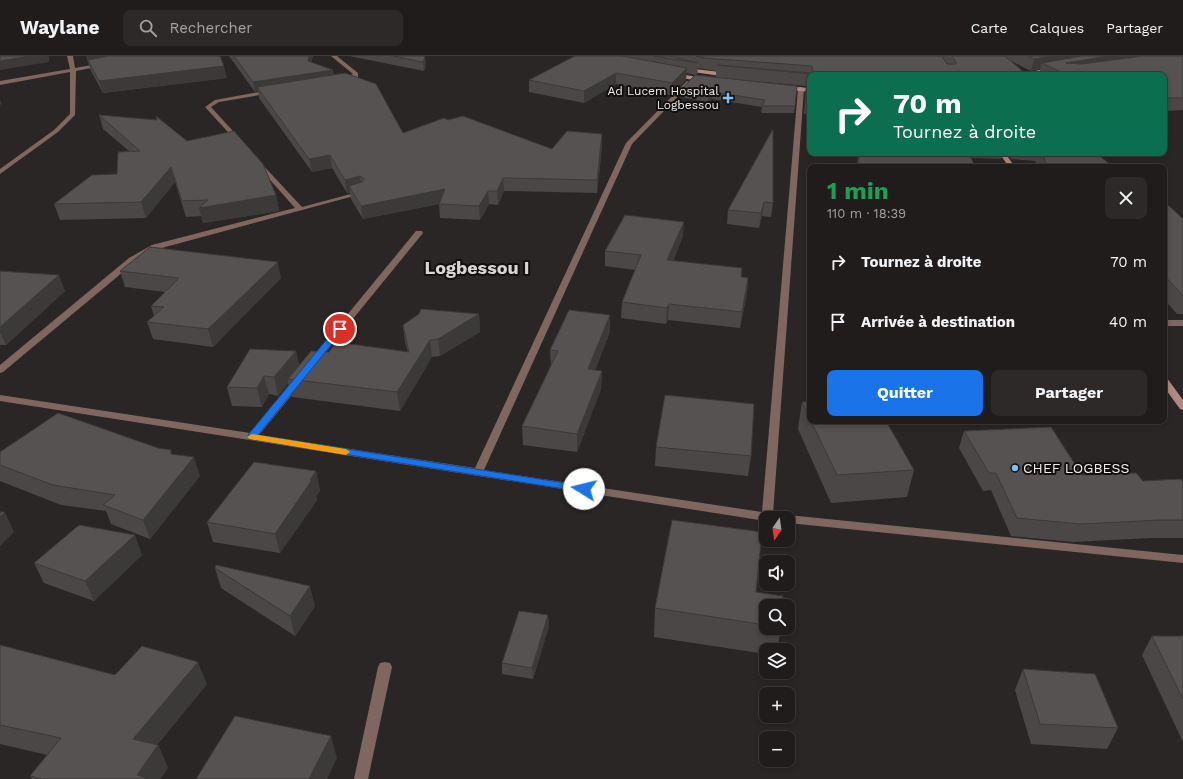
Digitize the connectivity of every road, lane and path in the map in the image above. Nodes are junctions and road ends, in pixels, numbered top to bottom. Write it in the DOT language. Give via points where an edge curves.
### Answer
graph roads {
  1 [pos="70,56"];
  2 [pos="334,56"];
  3 [pos="110,64"];
  4 [pos="1059,68"];
  5 [pos="73,70"];
  6 [pos="689,70"];
  7 [pos="1037,72"];
  8 [pos="667,74"];
  9 [pos="738,76"];
  10 [pos="693,78"];
  11 [pos="708,80"];
  12 [pos="333,82"];
  13 [pos="0,83"];
  14 [pos="779,87"];
  15 [pos="805,89"];
  16 [pos="279,91"];
  17 [pos="244,147"];
  18 [pos="254,158"];
  19 [pos="0,172"];
  20 [pos="362,193"];
  21 [pos="300,209"];
  22 [pos="419,233"];
  23 [pos="1167,323"];
  24 [pos="1183,323"];
  25 [pos="0,370"];
  26 [pos="1167,384"];
  27 [pos="0,398"];
  28 [pos="1183,407"];
  29 [pos="252,437"];
  30 [pos="478,472"];
  31 [pos="772,511"];
  32 [pos="759,516"];
  33 [pos="795,520"];
  34 [pos="1183,559"];
  35 [pos="386,667"];
  36 [pos="361,779"];
  1 -- 5 [label="street"];
  2 -- 12 [label="street" via="356,76"];
  3 -- 5 [label="street"];
  4 -- 7 [label="main road"];
  5 -- 13 [label="street"];
  5 -- 19 [label="street" via="73,114 56,131"];
  6 -- 9 [label="main road"];
  8 -- 10 [label="main road"];
  10 -- 11 [label="main road"];
  10 -- 30 [label="street" via="629,144"];
  14 -- 15 [label="main road"];
  15 -- 31 [label="street"];
  16 -- 17 [label="street" via="225,100 208,107"];
  18 -- 21 [label="street"];
  20 -- 21 [label="street"];
  21 -- 25 [label="street" via="155,247 132,260"];
  22 -- 29 [label="street"];
  23 -- 24 [label="street"];
  26 -- 28 [label="main road"];
  27 -- 29 [label="street"];
  29 -- 30 [label="street"];
  30 -- 32 [label="street"];
  33 -- 34 [label="street"];
  35 -- 36 [label="street"];
}
